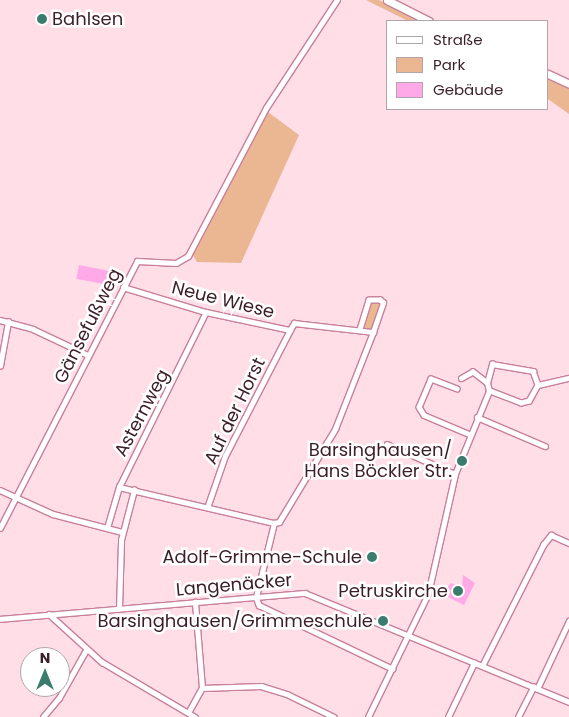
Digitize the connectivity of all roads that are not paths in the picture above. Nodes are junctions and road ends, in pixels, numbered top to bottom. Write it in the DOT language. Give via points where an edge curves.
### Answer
graph roads {
  1 [pos="337,0"];
  2 [pos="387,0"];
  3 [pos="427,20"];
  4 [pos="549,74"];
  5 [pos="569,84"];
  6 [pos="123,287"];
  7 [pos="206,312"];
  8 [pos="0,320"];
  9 [pos="8,322"];
  10 [pos="360,329"];
  11 [pos="290,330"];
  12 [pos="373,332"];
  13 [pos="88,355"];
  14 [pos="0,366"];
  15 [pos="462,378"];
  16 [pos="569,378"];
  17 [pos="487,382"];
  18 [pos="538,385"];
  19 [pos="457,389"];
  20 [pos="489,391"];
  21 [pos="477,416"];
  22 [pos="469,434"];
  23 [pos="387,444"];
  24 [pos="545,446"];
  25 [pos="455,474"];
  26 [pos="119,488"];
  27 [pos="0,490"];
  28 [pos="134,490"];
  29 [pos="15,498"];
  30 [pos="208,505"];
  31 [pos="274,522"];
  32 [pos="0,528"];
  33 [pos="107,528"];
  34 [pos="122,532"];
  35 [pos="569,543"];
  36 [pos="256,597"];
  37 [pos="195,602"];
  38 [pos="119,609"];
  39 [pos="49,614"];
  40 [pos="60,614"];
  41 [pos="0,619"];
  42 [pos="569,622"];
  43 [pos="61,626"];
  44 [pos="408,636"];
  45 [pos="86,650"];
  46 [pos="474,662"];
  47 [pos="482,666"];
  48 [pos="393,669"];
  49 [pos="202,688"];
  50 [pos="535,688"];
  51 [pos="569,702"];
  52 [pos="188,713"];
  53 [pos="43,717"];
  54 [pos="196,717"];
  55 [pos="334,717"];
  56 [pos="368,717"];
  57 [pos="448,717"];
  58 [pos="518,717"];
  1 -- 6 [label="street, Gänsefußweg" via="266,108 188,256 176,263 137,261"];
  2 -- 3 [label="main road"];
  4 -- 5 [label="main road"];
  6 -- 7 [label="street, Neue Wiese"];
  6 -- 13 [label="street, Gänsefußweg"];
  7 -- 11 [label="street, Neue Wiese"];
  7 -- 26 [label="street, Asternweg"];
  8 -- 9 [label="street"];
  9 -- 13 [label="street" via="33,329"];
  9 -- 14 [label="street"];
  10 -- 11 [label="street, Neue Wiese" via="294,323"];
  10 -- 12 [label="street, Neue Wiese"];
  10 -- 12 [label="street" via="369,300 380,300 383,303"];
  11 -- 30 [label="street, Auf der Horst" via="225,456"];
  12 -- 31 [label="street" via="335,429 279,522"];
  13 -- 29 [label="street, Gänsefußweg"];
  15 -- 17 [label="street" via="472,372"];
  16 -- 18 [label="street"];
  17 -- 18 [label="street" via="492,364 532,371"];
  17 -- 20 [label="street"];
  18 -- 20 [label="street" via="530,401 521,403"];
  19 -- 22 [label="street" via="431,379 419,407 424,415"];
  20 -- 21 [label="street"];
  21 -- 22 [label="street"];
  21 -- 24 [label="street"];
  22 -- 25 [label="street"];
  23 -- 25 [label="street"];
  25 -- 44 [label="street" via="428,594"];
  26 -- 28 [label="street"];
  26 -- 33 [label="street, Asternweg"];
  27 -- 29 [label="street"];
  28 -- 30 [label="street"];
  28 -- 34 [label="street"];
  29 -- 32 [label="street, Gänsefußweg"];
  29 -- 33 [label="street"];
  30 -- 31 [label="street"];
  31 -- 36 [label="street"];
  33 -- 34 [label="street"];
  34 -- 38 [label="street"];
  35 -- 47 [label="street" via="551,535 525,578"];
  36 -- 37 [label="street, Langenäcker"];
  36 -- 44 [label="street, Langenäcker" via="305,593"];
  36 -- 48 [label="street" via="259,605"];
  37 -- 38 [label="street, Langenäcker"];
  37 -- 49 [label="street"];
  38 -- 40 [label="street, Langenäcker"];
  39 -- 40 [label="street, Langenäcker"];
  39 -- 41 [label="street, Langenäcker"];
  39 -- 43 [label="street"];
  40 -- 43 [label="street"];
  42 -- 50 [label="street"];
  43 -- 45 [label="street"];
  44 -- 46 [label="street, Langenäcker"];
  44 -- 48 [label="street"];
  45 -- 52 [label="street"];
  45 -- 53 [label="street" via="59,698"];
  46 -- 47 [label="street, Langenäcker"];
  46 -- 57 [label="street"];
  47 -- 50 [label="street, Langenäcker"];
  48 -- 56 [label="street"];
  49 -- 52 [label="street"];
  49 -- 55 [label="street" via="269,688"];
  50 -- 51 [label="street, Langenäcker"];
  50 -- 58 [label="street"];
  52 -- 54 [label="street"];
}
